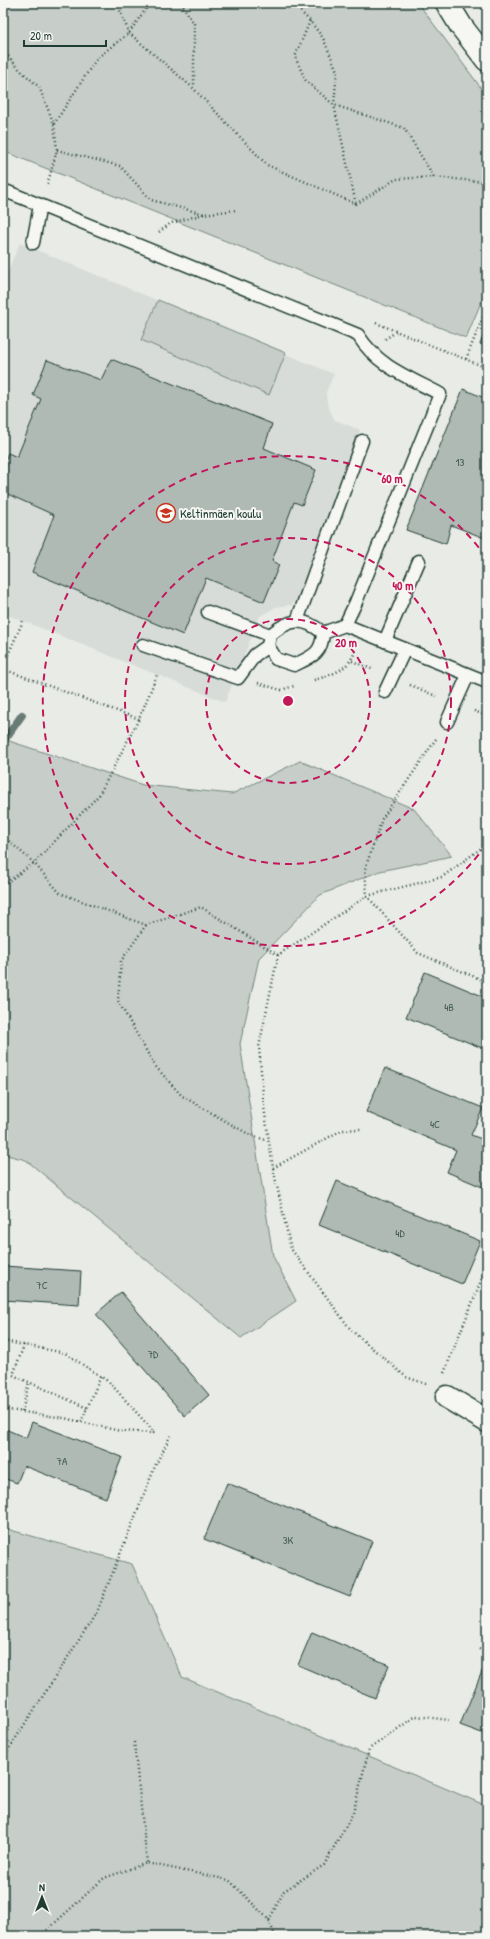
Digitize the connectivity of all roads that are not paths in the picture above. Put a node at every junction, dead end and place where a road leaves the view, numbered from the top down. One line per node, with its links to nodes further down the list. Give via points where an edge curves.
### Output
1 (447, 3): 2 (street)
2 (487, 60)
3 (3, 190): 4 (lane)
4 (40, 205): 5 (lane); 10 (lane, via 358,335 366,348 387,367 440,394)
5 (33, 242)
6 (362, 441): 9 (lane)
7 (419, 561): 13 (lane)
8 (208, 612): 12 (lane)
9 (297, 620): 11 (lane, via 312,624); 12 (lane, via 282,625)
10 (345, 625): 11 (lane); 13 (lane)
11 (323, 633): 12 (lane, via 322,644 313,656 294,665 276,659)
12 (269, 640): 14 (lane, via 238,678)
13 (385, 641): 15 (lane)
14 (143, 645)
15 (405, 649): 16 (lane); 18 (lane)
16 (468, 675): 17 (lane); 19 (lane)
17 (487, 682)
18 (385, 692)
19 (447, 722)
20 (442, 1392): 21 (street)
21 (487, 1421)

